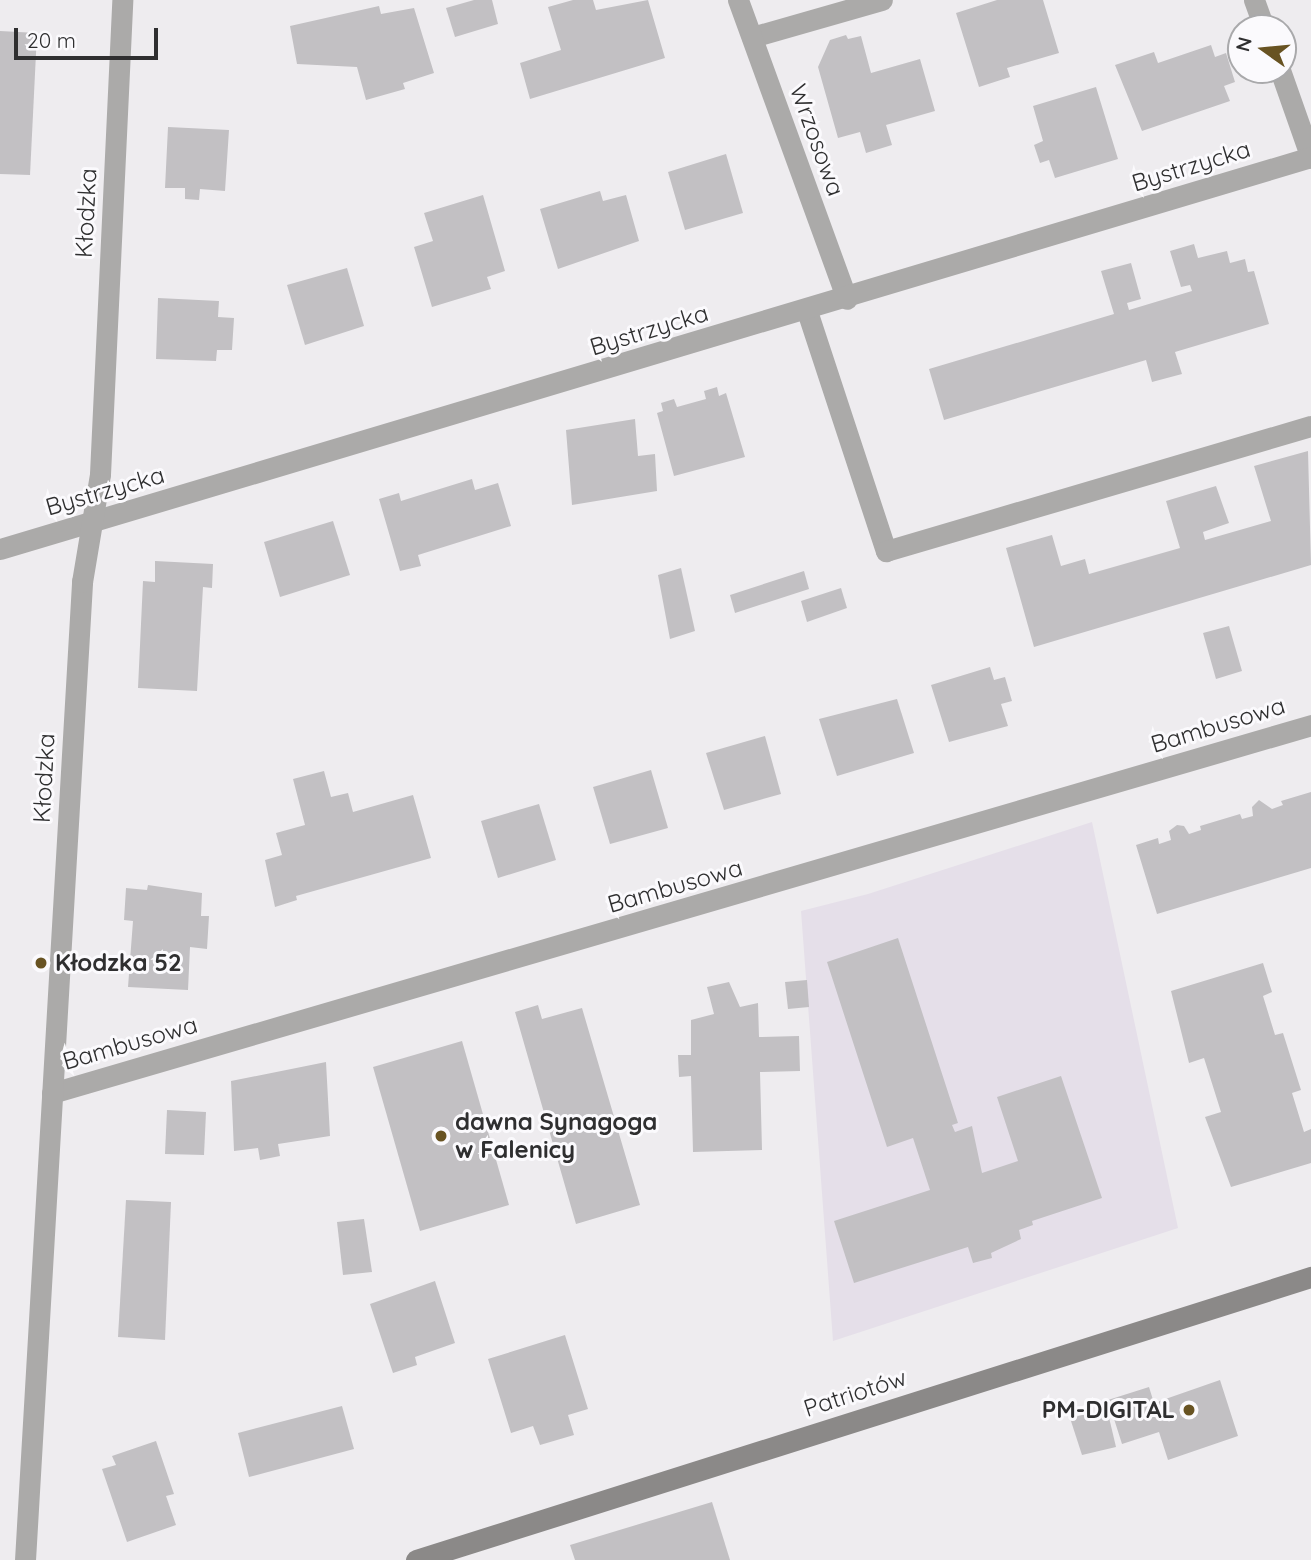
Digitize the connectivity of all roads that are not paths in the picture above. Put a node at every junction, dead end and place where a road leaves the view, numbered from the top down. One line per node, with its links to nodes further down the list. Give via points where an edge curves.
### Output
1 (122, 0): 10 (street, Kłodzka, via 100,474)
2 (738, 0): 4 (street, Wrzosowa)
3 (882, 0): 4 (street)
4 (752, 37): 7 (street, Wrzosowa)
5 (1285, 84): 6 (street)
6 (1311, 157): 7 (street, Bystrzycka)
7 (847, 299): 8 (street, Bystrzycka)
8 (807, 310): 9 (street, via 886,551); 10 (street, Bystrzycka)
9 (1311, 426)
10 (92, 523): 11 (street, Bystrzycka); 13 (street, Kłodzka, via 82,582)
11 (0, 549)
12 (1311, 725): 13 (street, Bambusowa)
13 (52, 1093): 15 (street, Kłodzka)
14 (1311, 1277): 16 (main road, Patriotów)
15 (25, 1560)
16 (416, 1560)

